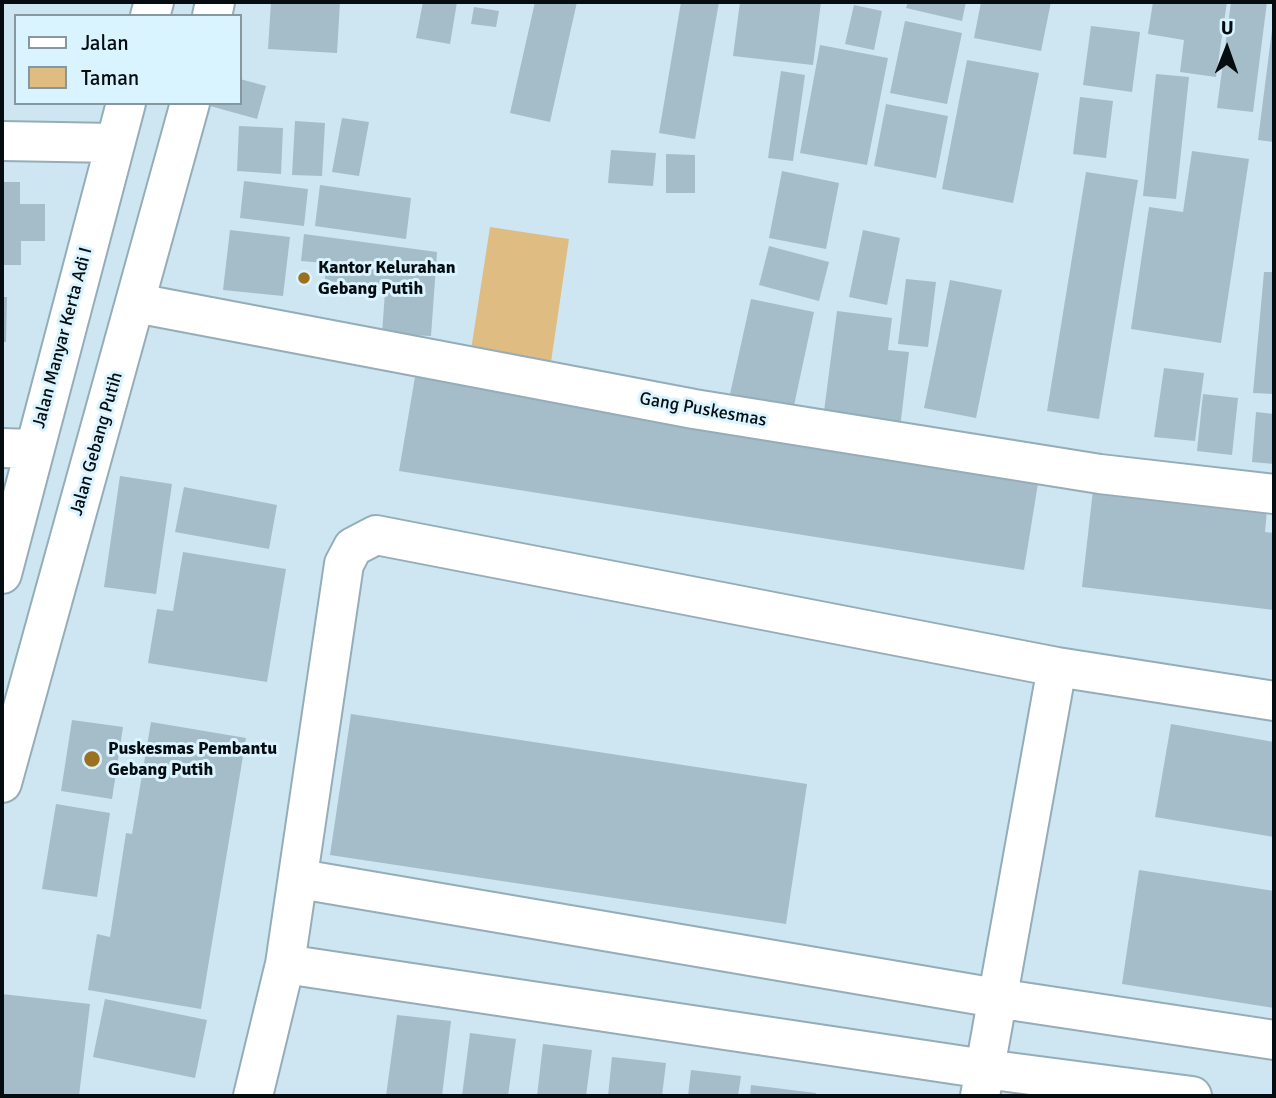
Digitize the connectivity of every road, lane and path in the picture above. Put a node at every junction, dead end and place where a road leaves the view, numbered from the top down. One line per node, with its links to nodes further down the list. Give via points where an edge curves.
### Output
1 (125, 105): 4 (street, Jalan Manyar Kerta Adi I)
2 (189, 105): 5 (street, Jalan Gebang Putih)
3 (2, 141): 4 (street)
4 (115, 143): 6 (street, Jalan Manyar Kerta Adi I)
5 (136, 303): 7 (street, Gang Puskesmas, via 694,410 1100,474); 11 (street, Jalan Gebang Putih)
6 (18, 448): 8 (street, Jalan Manyar Kerta Adi I)
7 (1274, 494)
8 (2, 574)
9 (1057, 667): 10 (street); 12 (street, via 376,535 353,547 344,564); 14 (street)
10 (1274, 701)
11 (2, 783)
12 (300, 879): 13 (street); 14 (street)
13 (285, 964): 16 (street); 17 (street)
14 (996, 998): 15 (street); 16 (street)
15 (1274, 1040)
16 (983, 1083): 18 (street)
17 (253, 1096)
18 (1192, 1096)

